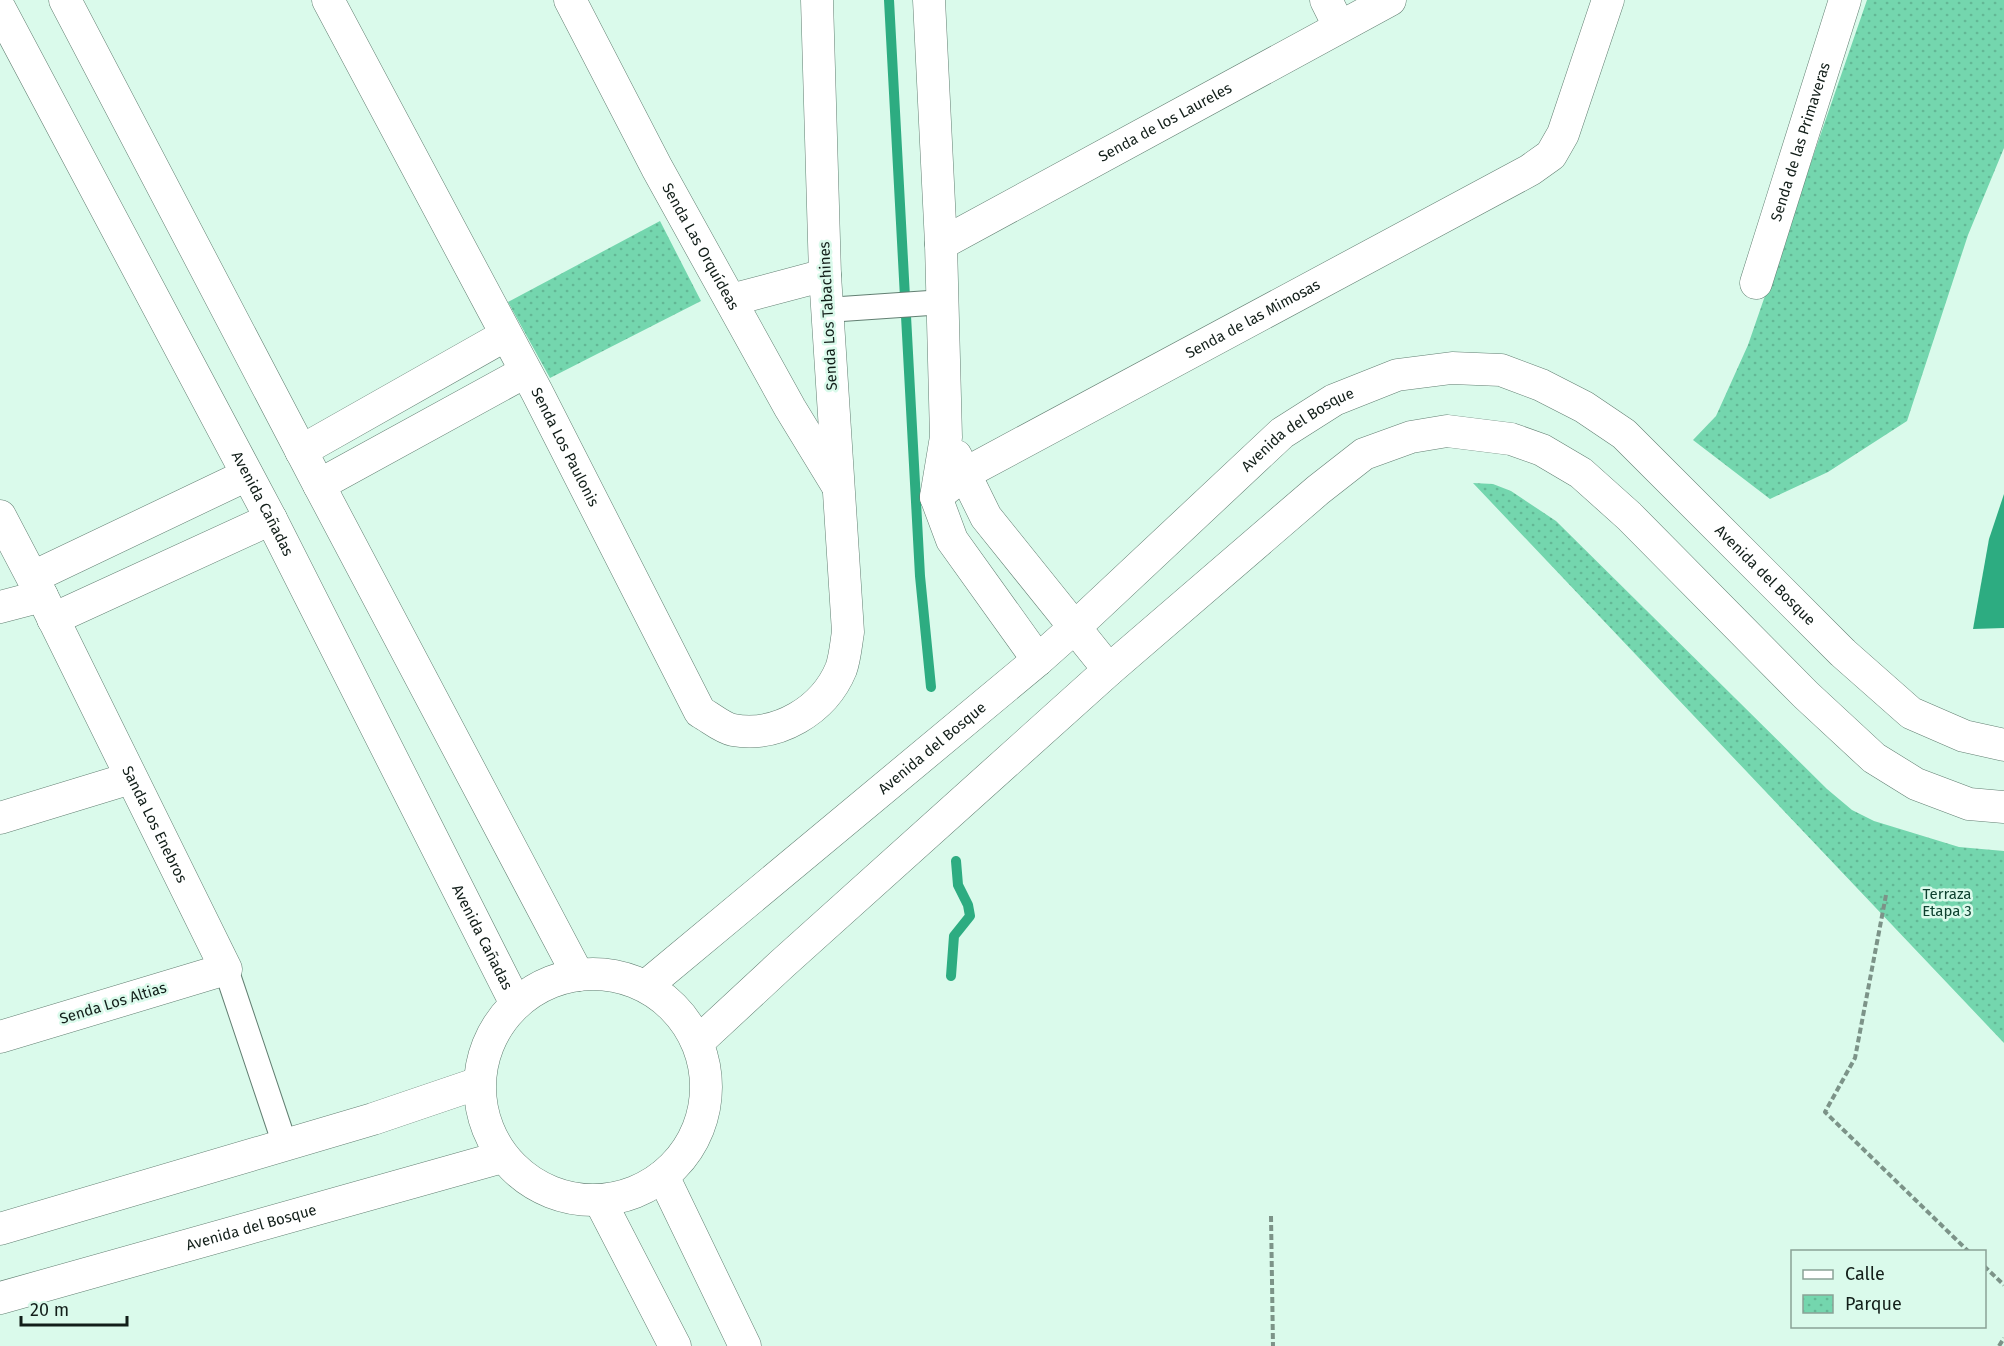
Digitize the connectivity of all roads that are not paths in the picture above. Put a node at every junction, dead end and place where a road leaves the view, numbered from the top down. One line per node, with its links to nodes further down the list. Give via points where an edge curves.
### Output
1 (65, 0): 20 (street)
2 (328, 0): 17 (street, Senda Los Paulonis)
3 (570, 0): 14 (street, Senda Las Orquídeas)
4 (817, 0): 12 (street, Senda Los Tabachines)
5 (1390, 0): 10 (street, Senda de los Laureles)
6 (1608, 0): 21 (street, Senda de las Mimosas, via 1563,134 1551,155 1530,170)
7 (1845, 0): 13 (street, Senda de las Primaveras)
8 (936, 4): 11 (street)
9 (0, 9): 22 (street, Avenida Cañadas)
10 (1333, 13): 11 (street, Senda de los Laureles)
11 (941, 244): 15 (street)
12 (825, 275): 14 (street); 16 (street, Senda Los Tabachines)
13 (1755, 284)
14 (731, 300): 24 (street, Senda Las Orquídeas)
15 (944, 302): 16 (street); 19 (street)
16 (826, 310): 24 (street, Senda Los Tabachines)
17 (506, 335): 18 (street, Senda Los Paulonis); 20 (street)
18 (525, 372): 23 (street); 31 (street, Senda Los Paulonis, via 700,712 731,729 761,730 795,720 823,699 841,668)
19 (946, 437): 21 (street); 25 (street)
20 (301, 451): 23 (street)
21 (964, 474): 25 (street, Senda de las Mimosas); 30 (street, via 986,517)
22 (247, 475): 27 (street, Avenida Cañadas); 28 (street)
23 (319, 485): 39 (street)
24 (839, 489): 31 (street, Senda Los Tabachines)
25 (936, 496): 32 (street, via 952,540)
26 (0, 516): 28 (street, Sanda Los Enebros)
27 (271, 519): 28 (street); 41 (street, Avenida Cañadas)
28 (43, 597): 29 (street); 35 (street, Sanda Los Enebros)
29 (0, 607)
30 (1074, 628): 32 (street, Avenida del Bosque); 33 (street); 34 (street, Avenida del Bosque, via 1282,433 1334,400 1397,375 1452,368 1501,370 1584,407 1624,434 1843,653 1911,713 1964,736)
31 (848, 632)
32 (1038, 660): 40 (street, Avenida del Bosque)
33 (1109, 670): 36 (street, via 1364,454 1411,437 1447,431 1490,435 1542,450 1581,473 1874,758 1916,784 1969,804); 43 (street)
34 (2004, 745)
35 (131, 778): 37 (street); 38 (street, Sanda Los Enebros)
36 (2004, 807)
37 (0, 818)
38 (226, 969): 42 (street, Senda Los Altias); 45 (street, Sanda Los Enebros)
39 (578, 975): 40 (street, via 602,974); 41 (street, via 545,984)
40 (646, 987): 43 (street, via 676,1010)
41 (516, 1004): 44 (street, via 490,1039)
42 (0, 1037)
43 (698, 1042): 47 (street, via 706,1071 706,1101 699,1129 684,1155)
44 (479, 1083): 45 (street); 46 (street, via 484,1122)
45 (285, 1145): 49 (street)
46 (502, 1157): 48 (street, via 529,1182 546,1190 563,1197); 50 (street, Avenida del Bosque)
47 (663, 1176): 48 (street, via 633,1193); 52 (street)
48 (600, 1201): 51 (street)
49 (0, 1229)
50 (0, 1298)
51 (675, 1346)
52 (745, 1346)

